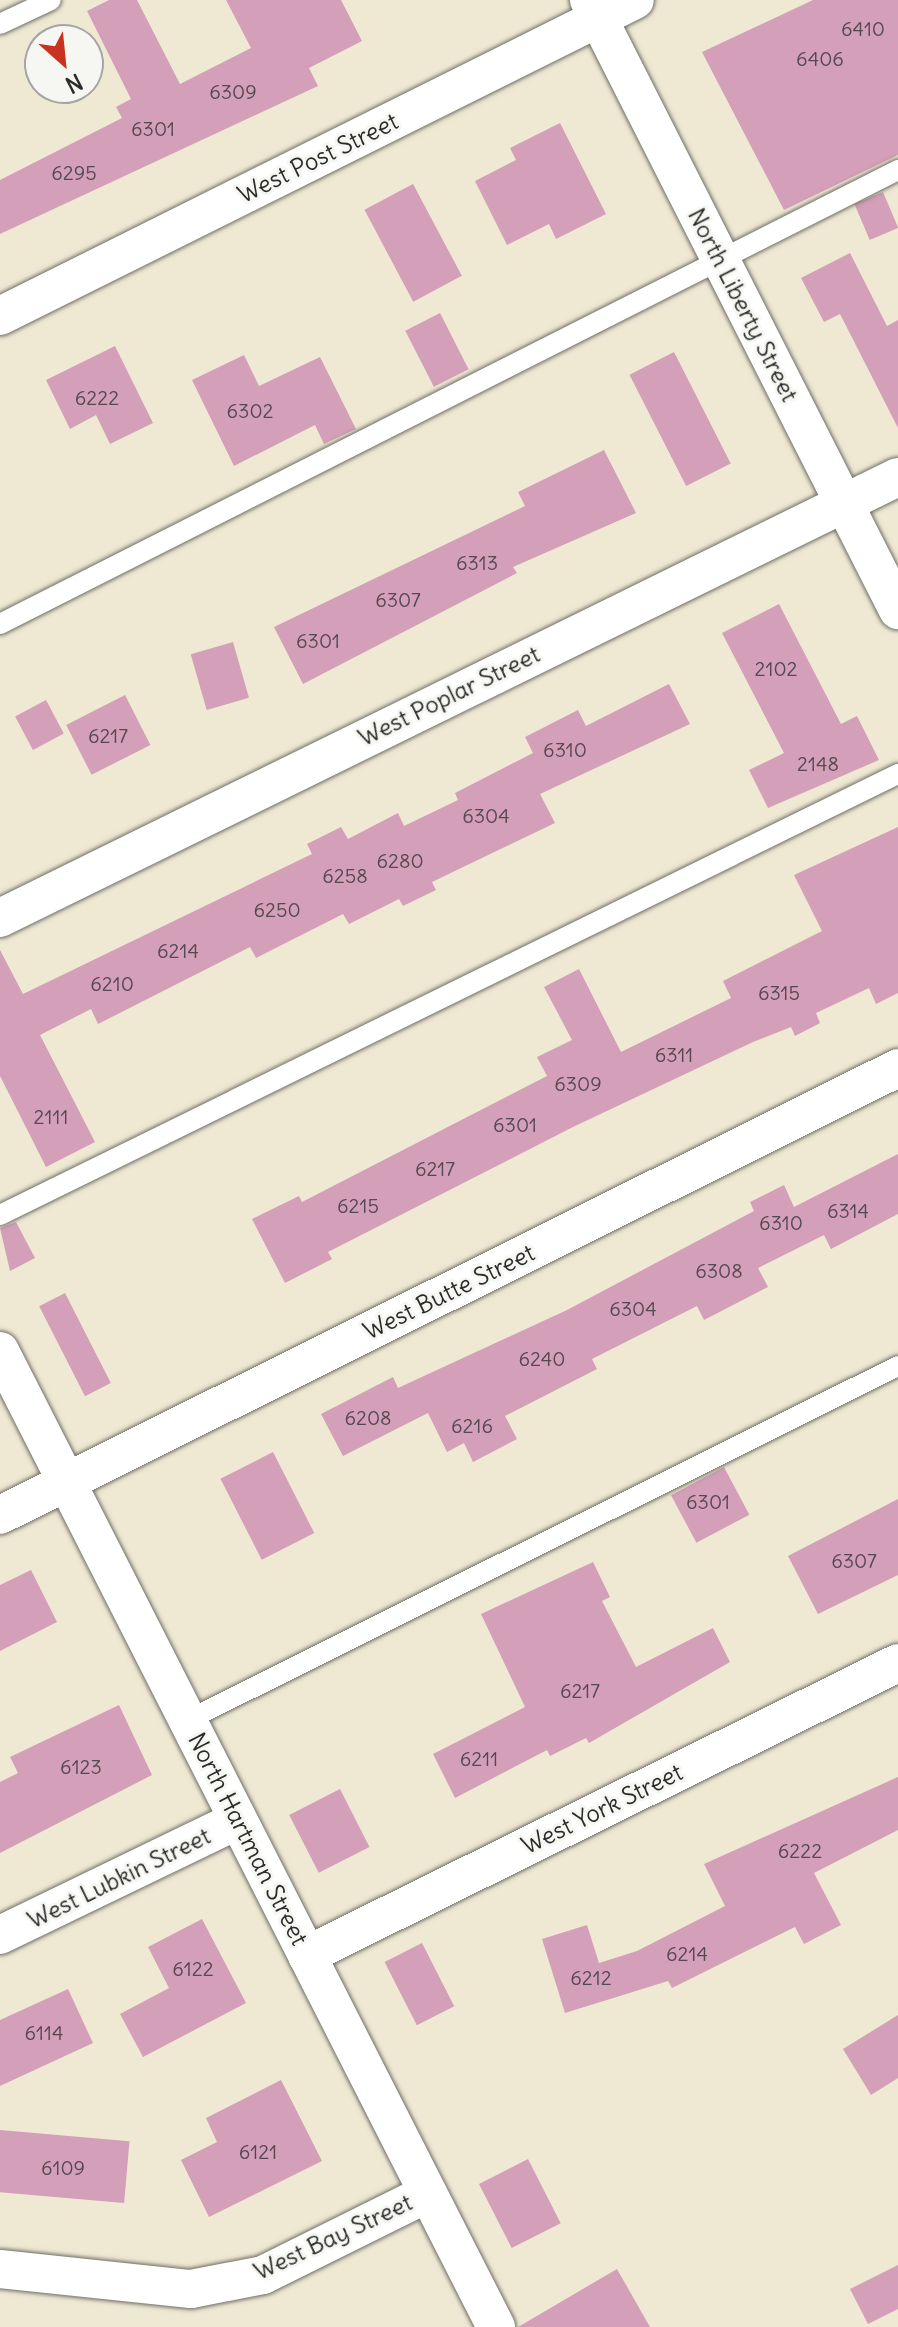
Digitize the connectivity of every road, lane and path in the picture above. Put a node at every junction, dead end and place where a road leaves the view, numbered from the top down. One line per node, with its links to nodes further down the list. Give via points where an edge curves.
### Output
1 (51, 0): 4 (lane)
2 (635, 0): 3 (street, West Post Street)
3 (594, 9): 6 (street, North Liberty Street); 7 (street, West Post Street)
4 (0, 24)
5 (898, 170): 6 (lane)
6 (720, 260): 9 (street, North Liberty Street); 11 (lane)
7 (0, 316)
8 (898, 477): 9 (street, West Poplar Street)
9 (844, 502): 10 (street, North Liberty Street); 13 (street, West Poplar Street)
10 (898, 610)
11 (0, 624)
12 (898, 774): 15 (lane)
13 (0, 918)
14 (898, 1068): 18 (street, West Butte Street)
15 (0, 1215)
16 (0, 1351): 18 (street, North Hartman Street)
17 (898, 1366): 21 (lane)
18 (67, 1482): 19 (street, West Butte Street); 21 (street, North Hartman Street)
19 (0, 1515)
20 (898, 1663): 24 (street, West York Street)
21 (188, 1720): 22 (street, North Hartman Street)
22 (238, 1820): 23 (street, West Lubkin Street); 24 (street, North Hartman Street)
23 (0, 1935)
24 (307, 1955): 25 (street, North Hartman Street)
25 (428, 2193): 26 (street, West Bay Street, via 263,2275 191,2289); 27 (street, North Hartman Street)
26 (0, 2269)
27 (496, 2327)

